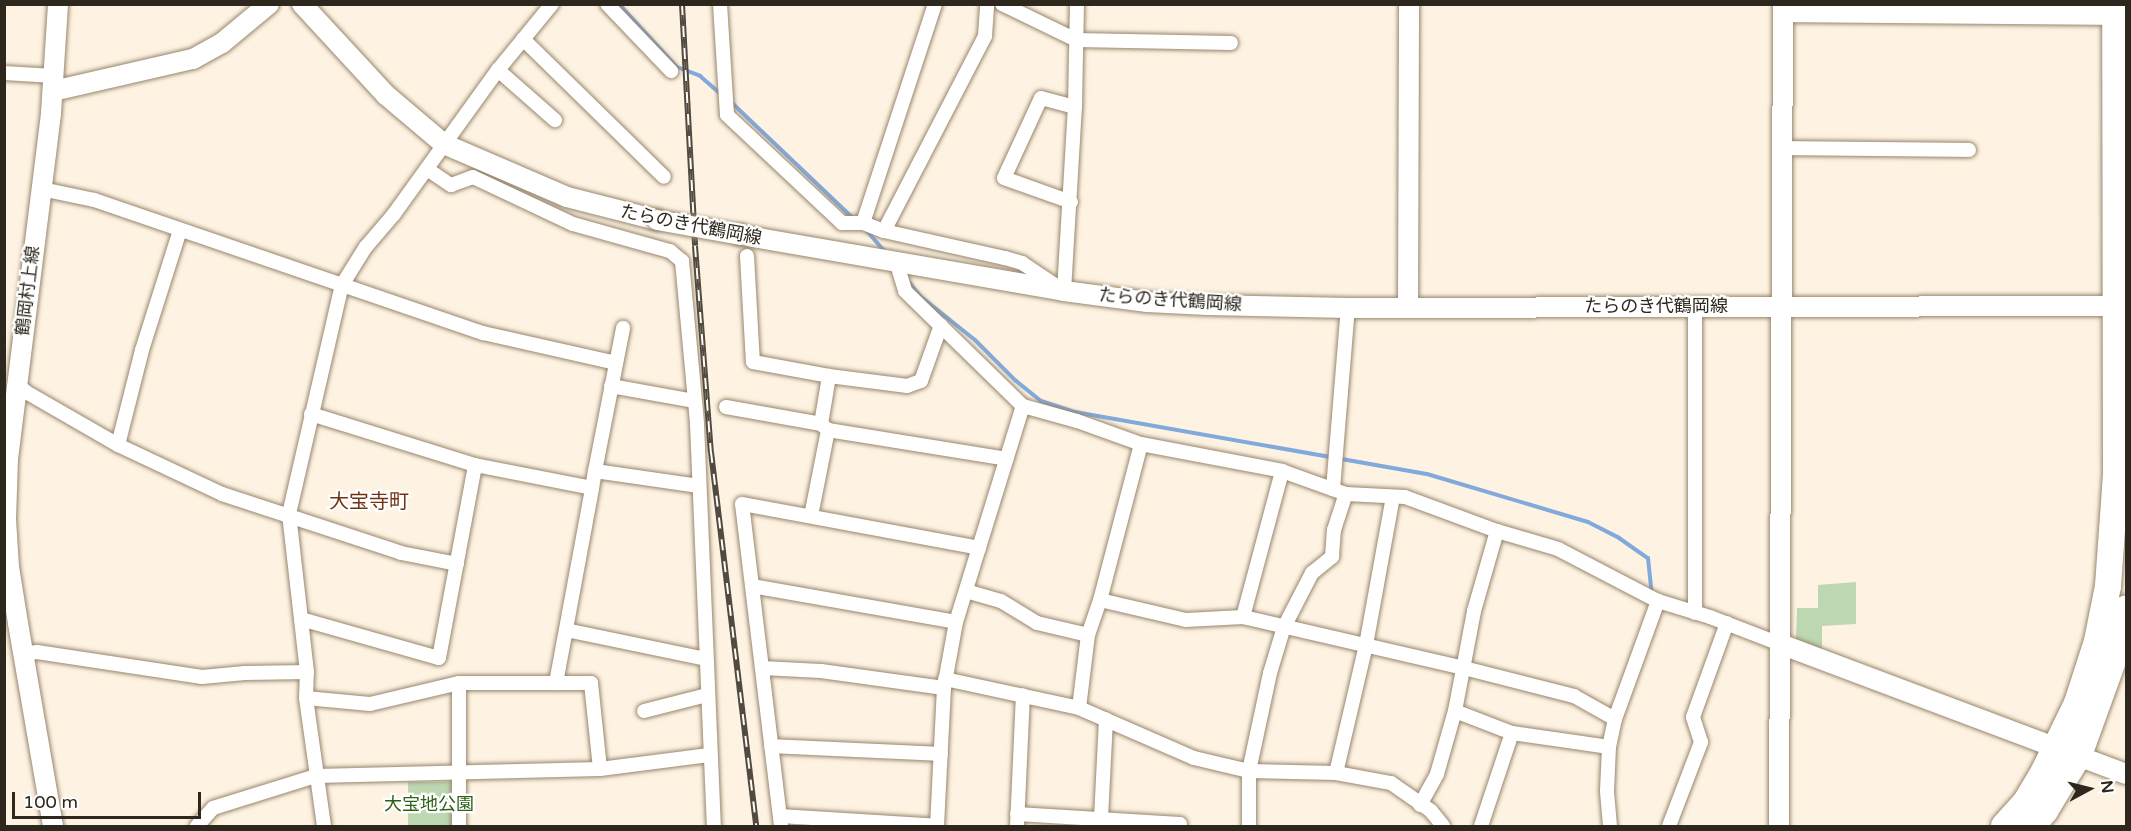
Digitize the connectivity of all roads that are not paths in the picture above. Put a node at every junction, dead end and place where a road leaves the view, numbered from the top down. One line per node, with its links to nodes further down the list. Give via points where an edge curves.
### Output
1 (58, 4): 20 (main road, 鶴岡村上線)
2 (269, 4): 20 (main road, via 222,43 193,59)
3 (302, 4): 23 (main road, たらのき代鶴岡線, via 386,95)
4 (552, 4): 14 (street)
5 (607, 4): 18 (street)
6 (720, 4): 30 (street, via 727,116 842,223)
7 (935, 4): 30 (street)
8 (987, 4): 32 (street, via 984,36)
9 (1002, 4): 15 (street)
10 (1077, 4): 15 (street)
11 (1409, 4): 41 (main road)
12 (1783, 8): 13 (main road); 24 (main road)
13 (2115, 10): 39 (highway)
14 (523, 39): 17 (street); 27 (street)
15 (1076, 40): 16 (street); 21 (street)
16 (1231, 43)
17 (498, 70): 22 (street); 23 (street)
18 (671, 71)
19 (4, 73): 20 (street)
20 (54, 83): 28 (main road, 鶴岡村上線)
21 (1075, 107): 29 (street); 29 (street, via 1041,98 1004,178)
22 (555, 120)
23 (444, 144): 26 (street); 34 (main road, たらのき代鶴岡線, bridge, via 567,197 657,220)
24 (1782, 148): 25 (street); 38 (main road)
25 (1969, 150)
26 (427, 169): 35 (street, via 365,248); 48 (street, via 451,185 473,177 573,224 670,251 682,261)
27 (664, 177)
28 (42, 189): 31 (street, via 94,200); 46 (main road, 鶴岡村上線)
29 (1071, 202): 36 (street)
30 (863, 223): 32 (street)
31 (180, 230): 35 (street); 54 (street, via 142,350)
32 (884, 231): 36 (street, via 1022,263)
33 (747, 256): 45 (street, via 753,362)
34 (896, 261): 36 (main road, たらのき代鶴岡線); 42 (street, via 905,291)
35 (342, 285): 44 (street, via 483,333); 51 (street)
36 (1064, 291): 40 (main road, たらのき代鶴岡線, via 1147,302)
37 (1695, 306): 38 (main road, たらのき代鶴岡線); 41 (main road, たらのき代鶴岡線); 74 (street)
38 (1781, 306): 39 (main road, たらのき代鶴岡線); 84 (main road)
39 (2122, 306): 105 (highway, via 2108,586)
40 (1348, 308): 41 (main road, たらのき代鶴岡線); 61 (street)
41 (1408, 308)
42 (941, 325): 45 (street, via 921,381 907,386); 49 (street)
43 (623, 328): 44 (street)
44 (616, 363): 47 (street)
45 (829, 376): 52 (street)
46 (10, 380): 54 (street); 79 (main road, 鶴岡村上線, via 6,519)
47 (611, 386): 48 (street); 57 (street)
48 (694, 400): 59 (street)
49 (1023, 406): 53 (street); 55 (street)
50 (726, 407): 52 (street)
51 (311, 414): 56 (street); 64 (street)
52 (825, 427): 55 (street); 65 (street)
53 (1141, 444): 58 (street); 71 (street)
54 (118, 445): 64 (street, via 222,494)
55 (1007, 459): 67 (street)
56 (475, 465): 60 (street); 68 (street)
57 (595, 471): 59 (street); 60 (street)
58 (1282, 471): 61 (street); 75 (street)
59 (699, 486): 87 (street)
60 (592, 488): 81 (street)
61 (1333, 489): 62 (street)
62 (1346, 494): 63 (street); 80 (street, via 1334,530 1332,557 1312,573)
63 (1393, 497): 66 (street, via 1405,497); 85 (street)
64 (289, 514): 68 (street, via 401,553); 76 (street)
65 (812, 516): 67 (street); 69 (street, via 742,504)
66 (1497, 531): 72 (street, via 1558,549); 89 (street, via 1474,611)
67 (979, 548): 70 (street)
68 (457, 564): 76 (street, via 439,658)
69 (752, 586): 77 (street); 88 (street)
70 (966, 591): 77 (street); 82 (street, via 1001,601 1036,623)
71 (1100, 600): 75 (street, via 1186,620); 82 (street)
72 (1658, 601): 74 (street); 101 (street)
73 (2127, 609): 83 (highway)
74 (1695, 613): 78 (street)
75 (1243, 617): 80 (street)
76 (301, 619): 90 (street)
77 (956, 622): 93 (street)
78 (1727, 623): 84 (street); 129 (street, via 1693,717 1701,742)
79 (11, 625): 86 (main road, 鶴岡村上線)
80 (1284, 627): 85 (street); 109 (street)
81 (567, 630): 87 (street); 92 (street)
82 (1088, 635): 97 (street)
83 (2123, 642): 105 (highway)
84 (1780, 644): 105 (main road); 130 (main road)
85 (1366, 645): 89 (street); 110 (street)
86 (23, 654): 90 (street, via 37,652 202,677); 118 (main road, 鶴岡村上線)
87 (706, 659): 94 (street)
88 (762, 668): 93 (street); 103 (street)
89 (1464, 668): 99 (street); 101 (street, via 1574,696)
90 (307, 672): 96 (street)
91 (459, 683): 92 (street); 96 (street, via 370,704); 111 (street)
92 (556, 683): 108 (street, via 591,683)
93 (945, 683): 95 (street); 106 (street)
94 (706, 695): 98 (street); 107 (street)
95 (1023, 695): 97 (street); 116 (street)
96 (306, 698): 113 (street)
97 (1079, 708): 100 (street)
98 (644, 711)
99 (1455, 711): 102 (street); 114 (street, via 1437,774)
100 (1106, 719): 109 (street, via 1194,758); 115 (street)
101 (1615, 719): 104 (street)
102 (1512, 733): 104 (street); 127 (street)
103 (771, 746): 106 (street); 117 (street)
104 (1610, 747): 128 (street)
105 (2067, 751): 112 (main road); 131 (highway); 132 (highway, via 2045,811)
106 (941, 754): 123 (street)
107 (709, 755): 108 (street); 122 (street)
108 (600, 769): 111 (street)
109 (1249, 771): 110 (street); 125 (street)
110 (1336, 773): 114 (street, via 1391,783)
111 (458, 774): 113 (street); 121 (street)
112 (2127, 774)
113 (316, 776): 119 (street, via 213,808); 120 (street)
114 (1420, 805): 126 (street)
115 (1101, 818): 116 (street); 124 (street)
116 (1017, 820)
117 (780, 821): 123 (street)
118 (53, 826)
119 (197, 826)
120 (324, 826)
121 (459, 826)
122 (714, 826)
123 (937, 826)
124 (1180, 826)
125 (1249, 826)
126 (1443, 826)
127 (1481, 826)
128 (1610, 826)
129 (1669, 826)
130 (1779, 826)
131 (2004, 826)
132 (2032, 826)

